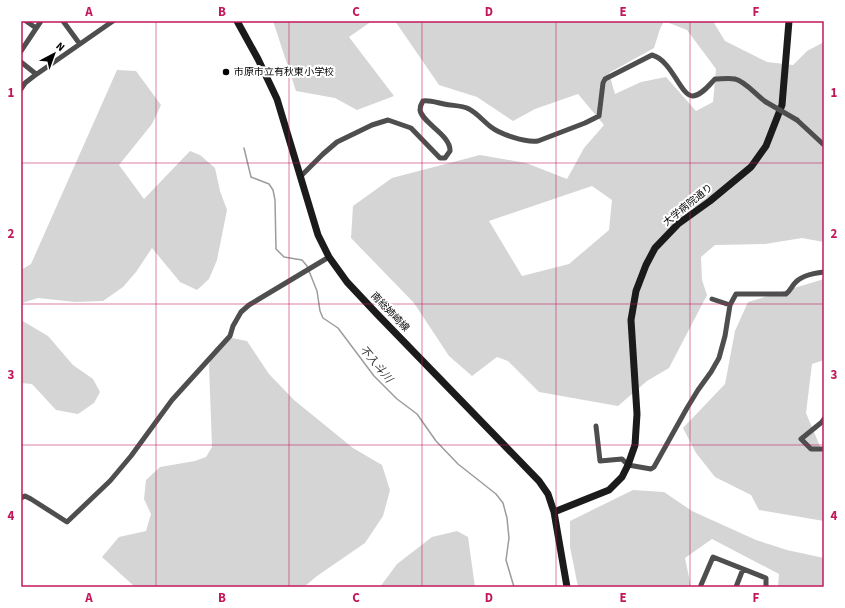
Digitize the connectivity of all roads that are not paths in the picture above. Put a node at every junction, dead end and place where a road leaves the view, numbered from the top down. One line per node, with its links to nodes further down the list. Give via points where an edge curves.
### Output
1 (26, 21): 7 (street)
2 (41, 21): 7 (street)
3 (63, 21): 8 (street)
4 (113, 21): 8 (street)
5 (237, 21): 14 (main road, 南総姉崎線, via 278,99)
6 (789, 21): 22 (main road, 大学病院通り, via 782,105 766,146 751,167 678,224 655,248 636,291 631,320 637,414 635,445)
7 (36, 28): 9 (street)
8 (79, 44): 11 (street)
9 (21, 51)
10 (21, 62): 11 (street)
11 (36, 74): 12 (street)
12 (21, 89)
13 (824, 145): 14 (street, bridge, via 797,120 766,102 744,83 735,79 715,79 699,93 688,95 664,61 652,56 605,79 599,116 538,141 530,142 510,136 491,127 462,106 427,100 420,106 421,114 449,143 450,151 445,158 440,158 411,128 388,120 337,142)
14 (301, 176): 15 (main road, 南総姉崎線, via 318,235)
15 (329, 257): 23 (street, via 256,300 241,312 230,336 172,400 132,456 110,482 68,522 31,499 25,496); 24 (main road, 南総姉崎線, via 347,282 539,481 548,494)
16 (824, 272): 18 (street, via 802,278 786,294 736,294)
17 (712, 299): 18 (street)
18 (730, 305): 22 (street, via 719,358 687,408 657,465 651,469)
19 (824, 419): 21 (street, via 801,439 810,449)
20 (596, 426): 22 (street, via 600,461 622,459)
21 (824, 449)
22 (628, 464): 24 (main road, 大学病院通り, via 622,477 610,490)
23 (21, 498)
24 (554, 512): 26 (main road, 南総姉崎線)
25 (743, 569): 27 (street, via 713,557); 28 (street); 29 (street, via 766,578)
26 (567, 587)
27 (701, 587)
28 (736, 587)
29 (766, 587)

